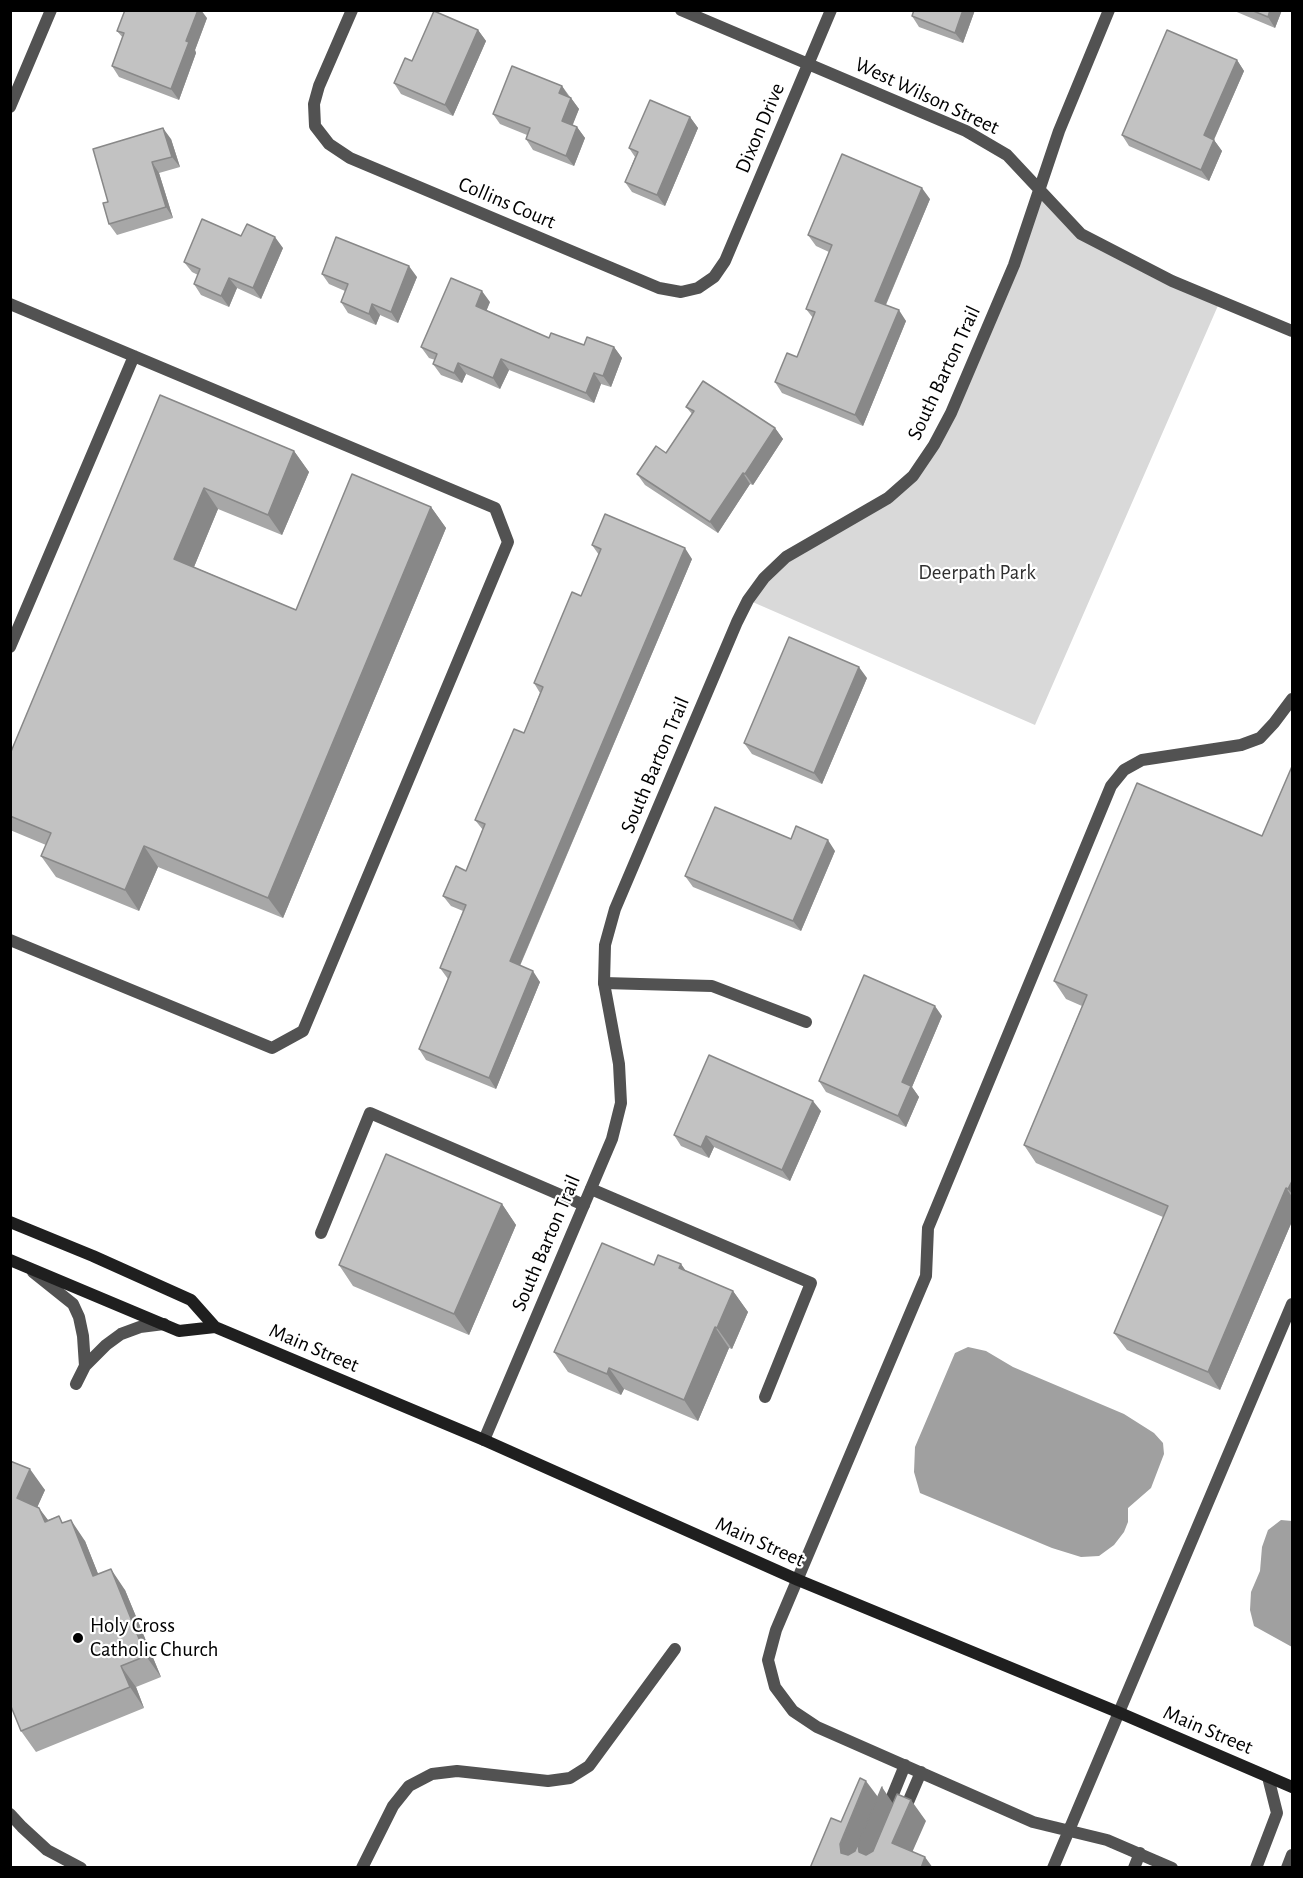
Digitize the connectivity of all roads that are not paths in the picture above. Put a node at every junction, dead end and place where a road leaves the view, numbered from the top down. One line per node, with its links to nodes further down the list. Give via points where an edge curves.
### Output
1 (51, 10): 7 (street)
2 (352, 10): 9 (street, Collins Court, via 314,104 315,126 328,144 350,158 659,288 681,292 698,288 714,278)
3 (681, 10): 6 (street, West Wilson Street)
4 (831, 10): 6 (street, Dixon Drive)
5 (1109, 10): 8 (street, South Barton Trail)
6 (808, 64): 8 (street, West Wilson Street, via 966,131 1007,155); 9 (street, Dixon Drive)
7 (10, 107)
8 (1039, 191): 11 (street, West Wilson Street, via 1081,234 1099,244 1172,281); 16 (street, South Barton Trail, via 1014,265 951,413 912,476 888,498 786,557 748,600 615,909 605,945)
9 (725, 261)
10 (10, 304): 12 (street)
11 (1293, 331)
12 (134, 356): 13 (street); 15 (street, via 495,508 508,542 303,1031 272,1048)
13 (10, 647)
14 (1293, 699): 31 (street, via 1260,738 1241,745 1142,760 1124,770 1111,786 928,1228 926,1276)
15 (10, 940)
16 (604, 983): 17 (street, via 712,986); 18 (street, South Barton Trail, via 619,1064 621,1103 612,1139)
17 (806, 1022)
18 (591, 1189): 19 (street, South Barton Trail); 29 (street, via 812,1282)
19 (584, 1205): 21 (street, via 370,1113); 30 (street, South Barton Trail)
20 (10, 1222): 26 (main road, Main Street, via 191,1300)
21 (321, 1233)
22 (10, 1260): 23 (main road, Main Street)
23 (27, 1267): 25 (main road, Main Street); 27 (street, via 73,1304 83,1336)
24 (1293, 1305): 33 (street)
25 (164, 1324): 26 (main road, Main Street, via 179,1331); 27 (street, via 121,1334)
26 (215, 1327): 30 (main road, Main Street)
27 (84, 1366): 28 (street)
28 (76, 1384)
29 (765, 1396)
30 (484, 1440): 31 (main road, Main Street)
31 (798, 1580): 33 (main road, Main Street); 34 (street, via 776,1630 768,1660 775,1688 793,1711 817,1727)
32 (675, 1649): 45 (street, via 589,1766 570,1778 548,1781 457,1771 432,1774 409,1786 393,1806)
33 (1120, 1713): 36 (main road, Main Street); 41 (street)
34 (905, 1765): 35 (street); 39 (street)
35 (921, 1773): 40 (street); 41 (street, via 1033,1822)
36 (1268, 1777): 37 (main road, Main Street); 49 (street, via 1278,1813)
37 (1293, 1787)
38 (10, 1814): 44 (street, via 47,1850)
39 (880, 1826)
40 (896, 1830)
41 (1069, 1830): 42 (street); 46 (street)
42 (1140, 1853): 47 (street); 48 (street)
43 (1293, 1855): 50 (street)
44 (81, 1868)
45 (362, 1868)
46 (1053, 1868)
47 (1134, 1868)
48 (1172, 1868)
49 (1256, 1868)
50 (1287, 1868)

